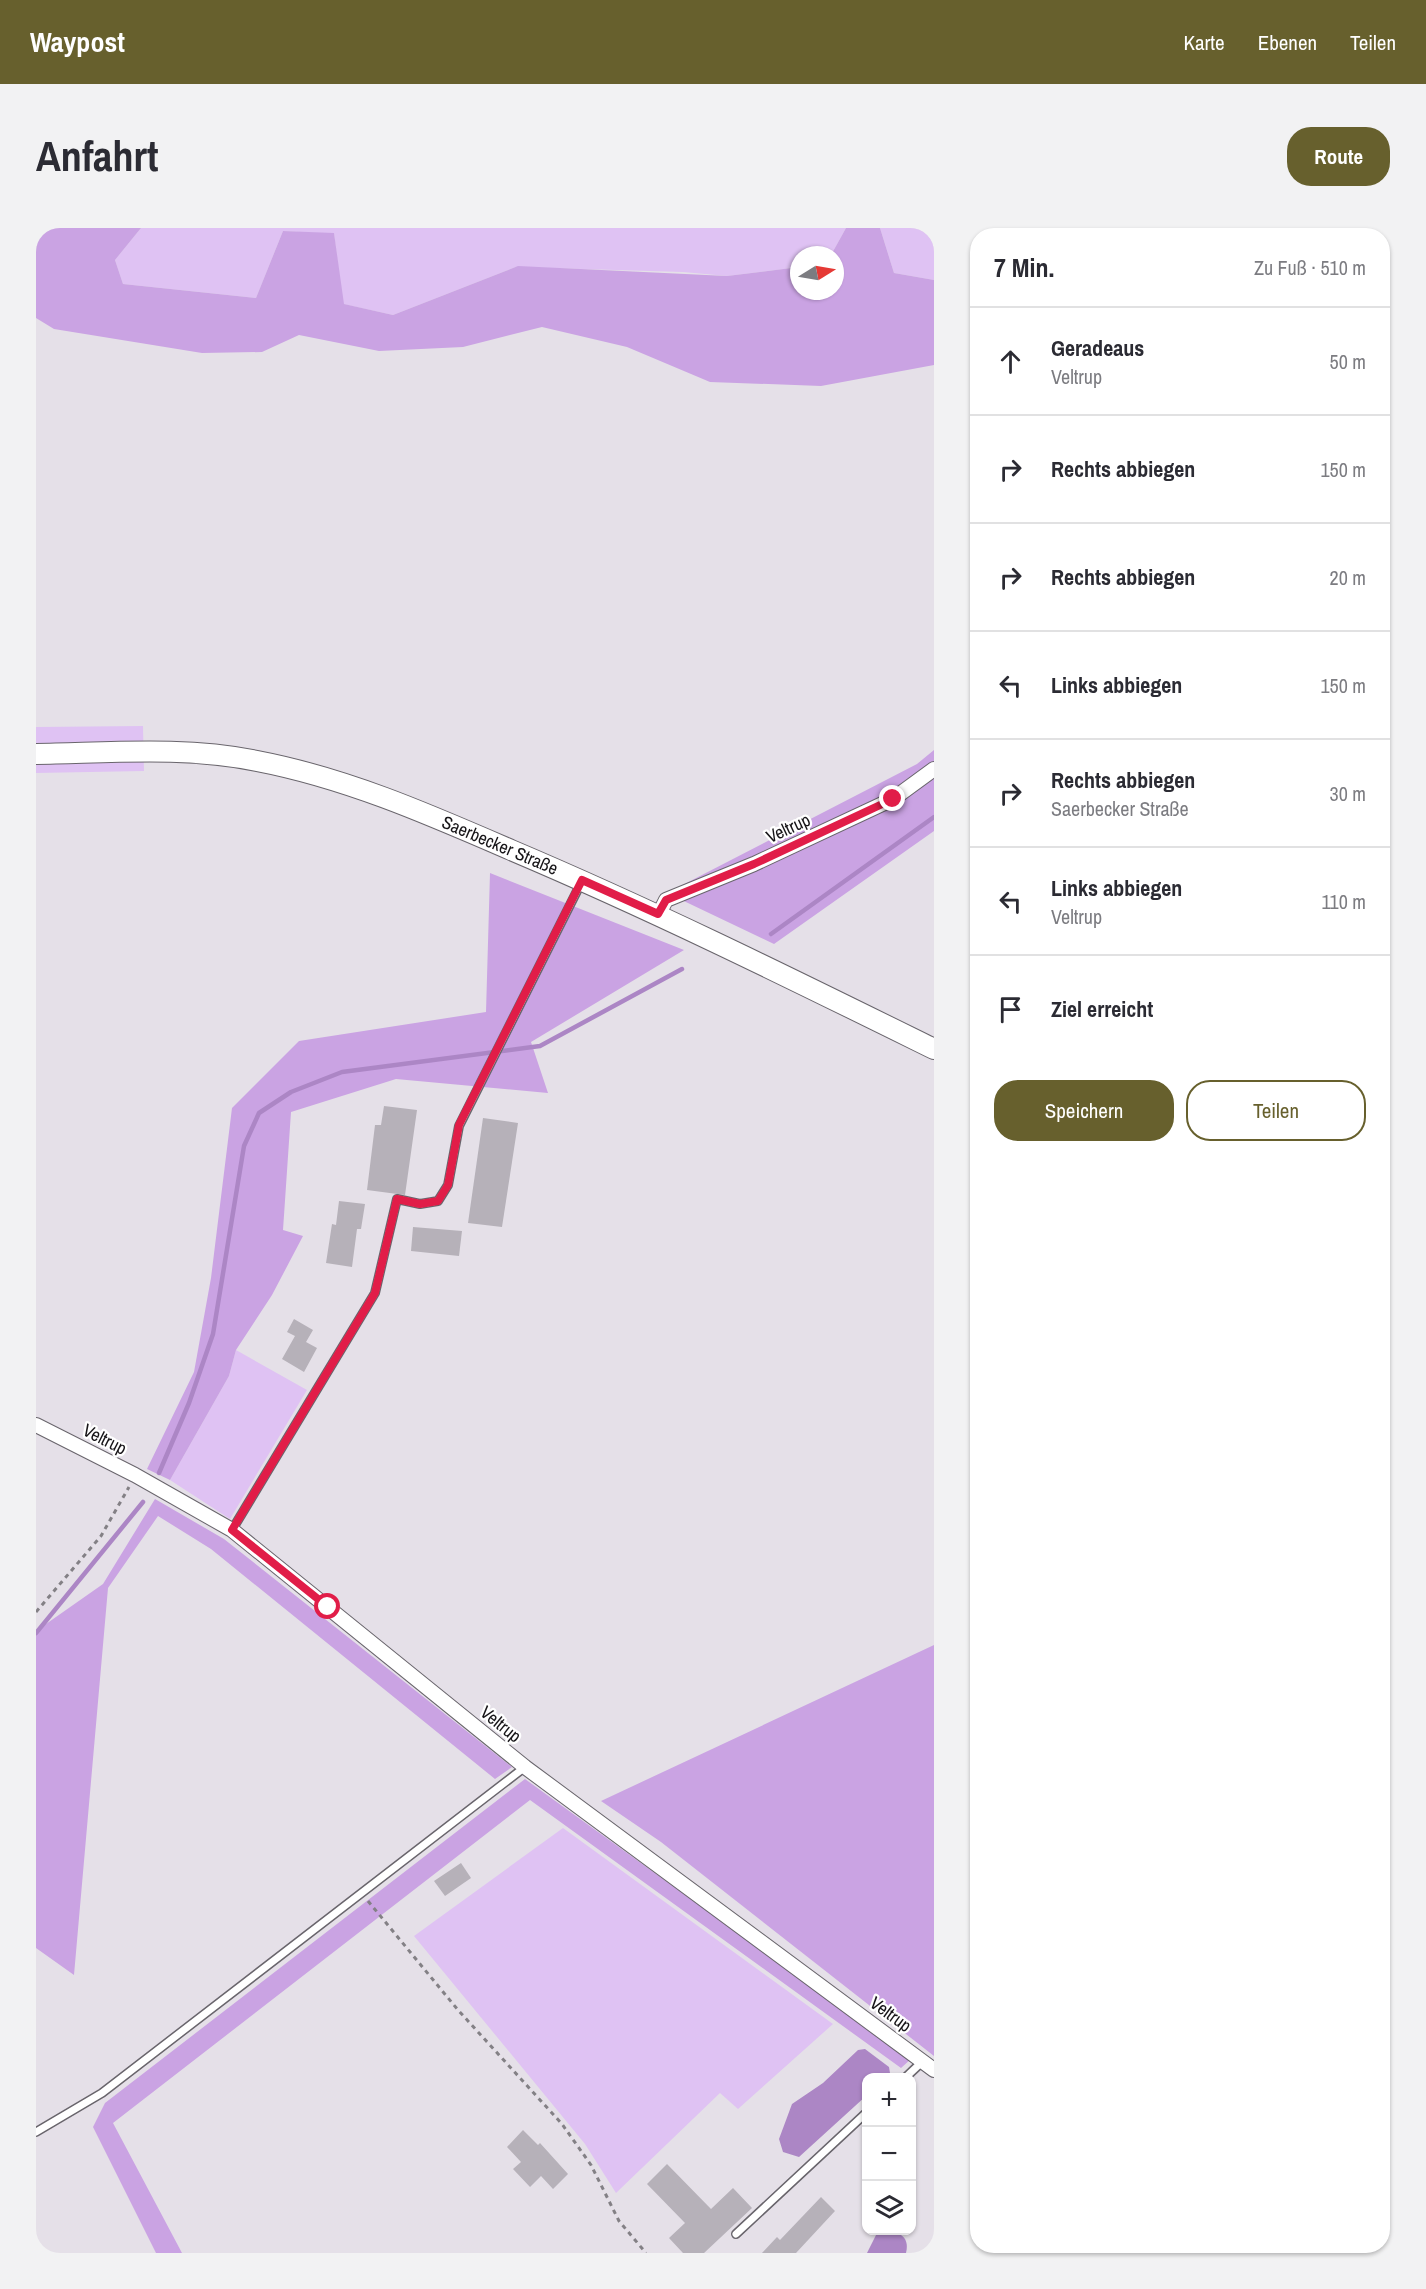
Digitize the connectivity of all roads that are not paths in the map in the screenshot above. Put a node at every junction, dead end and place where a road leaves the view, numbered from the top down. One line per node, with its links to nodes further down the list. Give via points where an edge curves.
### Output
1 (36, 754): 3 (main road, Saerbecker Straße, via 179,752 268,763 325,777 407,806)
2 (934, 769): 4 (street, Veltrup, via 893,799 666,900)
3 (582, 880): 4 (main road, Saerbecker Straße); 7 (lane, via 459,1125 448,1185 438,1201 420,1204 397,1199 375,1293)
4 (658, 914): 5 (main road, Saerbecker Straße)
5 (934, 1049)
6 (36, 1425): 7 (street, Veltrup)
7 (232, 1530): 8 (street, Veltrup)
8 (525, 1767): 9 (street, Veltrup); 12 (lane, via 102,2093)
9 (929, 2065): 10 (lane)
10 (914, 2073)
11 (862, 2118): 13 (lane)
12 (36, 2132)
13 (736, 2234)

